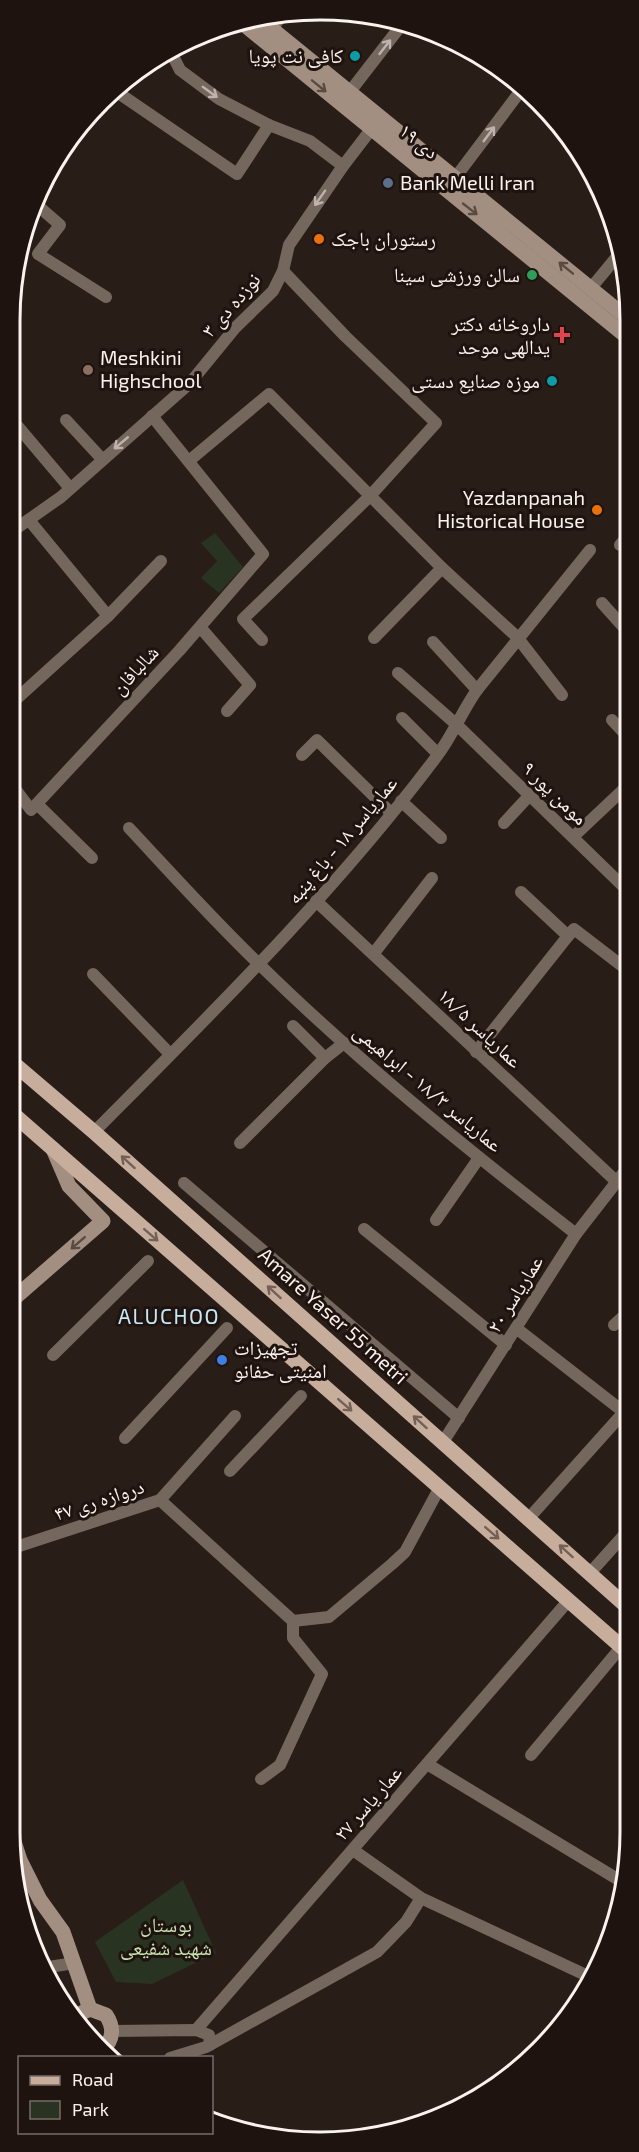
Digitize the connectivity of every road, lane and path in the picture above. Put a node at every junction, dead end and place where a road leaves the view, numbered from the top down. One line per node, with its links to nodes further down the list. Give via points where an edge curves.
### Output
1 (276, 23): 5 (street)
2 (262, 25): 5 (main road, ۱۹ دی)
3 (253, 27): 5 (main road, ۱۹ دی)
4 (398, 30): 9 (street, one-way to 4)
5 (268, 34): 9 (main road, ۱۹ دی)
6 (174, 58): 11 (street, one-way to 11, via 180,70 219,99)
7 (121, 95): 11 (street, via 237,174)
8 (518, 95): 13 (street, one-way to 8)
9 (345, 98): 10 (main road, ۱۹ دی)
10 (376, 123): 12 (street, نوزده دی ۳); 13 (main road, ۱۹ دی)
11 (269, 125): 12 (street, via 310,141)
12 (343, 166): 16 (street, نوزده دی ۳, one-way to 16, via 289,245)
13 (451, 184): 17 (main road, ۱۹ دی, one-way to 13); 20 (main road, ۱۹ دی, one-way to 20)
14 (41, 208): 18 (street, via 60,225 38,254)
15 (614, 260): 17 (street)
16 (283, 271): 21 (street, نوزده دی ۳, via 273,291 235,328 190,383); 27 (street, via 436,423)
17 (591, 288): 19 (main road, ۱۹ دی)
18 (106, 297)
19 (620, 312)
20 (620, 331)
21 (152, 416): 24 (street, نوزده دی ۳, one-way to 24); 25 (street)
22 (66, 420): 24 (street)
23 (20, 429): 26 (street)
24 (102, 459): 26 (street, نوزده دی ۳)
25 (190, 460): 27 (street, via 269,394); 36 (street, شالبافان, via 264,554)
26 (69, 487): 28 (street, نوزده دی ۳)
27 (370, 496): 32 (street); 39 (street, via 243,619)
28 (29, 520): 29 (street, نوزده دی ۳); 34 (street)
29 (20, 526)
30 (590, 550): 37 (street, عماریاسر ۱۸ - باغ پنبه)
31 (161, 561): 34 (street)
32 (442, 568): 37 (street); 38 (street)
33 (602, 603): 35 (street)
34 (108, 616): 44 (street)
35 (620, 623)
36 (200, 627): 45 (street, via 250,685); 56 (street, شالبافان)
37 (517, 637): 42 (street, عماریاسر ۱۸ - باغ پنبه); 43 (street)
38 (374, 638)
39 (262, 640)
40 (434, 642): 42 (street)
41 (398, 673): 48 (street, مومن پور ۹)
42 (477, 690): 48 (street, عماریاسر ۱۸ - باغ پنبه, via 462,710)
43 (562, 695)
44 (20, 696)
45 (227, 711)
46 (402, 718): 50 (street)
47 (612, 720): 49 (street)
48 (457, 725): 50 (street, عماریاسر ۱۸ - باغ پنبه); 54 (street, مومن پور ۹)
49 (620, 729)
50 (438, 754): 55 (street, عماریاسر ۱۸ - باغ پنبه)
51 (302, 755): 57 (street, via 317,740)
52 (20, 793): 56 (street)
53 (620, 793): 60 (street)
54 (530, 796): 58 (street); 60 (street, مومن پور ۹)
55 (401, 801): 57 (street, عماریاسر ۱۸ - باغ پنبه); 61 (street)
56 (34, 807): 62 (street)
57 (391, 813): 66 (street, عماریاسر ۱۸ - باغ پنبه)
58 (504, 823)
59 (129, 828): 70 (street, عماریاسر ۱۸/۳ - ابراهیمی)
60 (573, 837): 64 (street, مومن پور ۹)
61 (441, 838)
62 (92, 858)
63 (432, 878): 68 (street)
64 (620, 883)
65 (521, 892): 67 (street)
66 (316, 901): 68 (street, عماریاسر ۱۸/۵); 70 (street, عماریاسر ۱۸ - باغ پنبه)
67 (568, 936): 69 (street, via 574,929); 74 (street)
68 (374, 953): 74 (street, عماریاسر ۱۸/۵)
69 (620, 964)
70 (260, 966): 73 (street, عماریاسر ۱۸/۳ - ابراهیمی); 75 (street, عماریاسر ۱۸ - باغ پنبه)
71 (93, 974): 75 (street)
72 (293, 1026): 76 (street)
73 (344, 1043): 76 (street); 82 (street, عماریاسر ۱۸/۳ - ابراهیمی)
74 (476, 1052): 83 (street, عماریاسر ۱۸/۵)
75 (170, 1054): 79 (street, عماریاسر ۱۸ - باغ پنبه)
76 (325, 1058): 80 (street)
77 (20, 1069): 79 (main road, Amare Yaser 55 metri)
78 (20, 1120): 81 (main road)
79 (94, 1132): 103 (main road, Amare Yaser 55 metri, one-way to 79)
80 (240, 1143)
81 (53, 1149): 90 (main road, one-way to 90, via 69,1186 103,1221); 105 (main road, one-way to 105)
82 (479, 1158): 86 (street); 88 (street, عماریاسر ۱۸/۳ - ابراهیمی)
83 (620, 1175)
84 (620, 1179): 88 (street, عماریاسر ۲۰)
85 (184, 1183): 100 (street)
86 (436, 1220)
87 (364, 1229): 95 (street)
88 (576, 1234): 94 (street, عماریاسر ۲۰)
89 (148, 1261): 96 (street)
90 (20, 1293)
91 (620, 1320): 92 (street)
92 (614, 1325)
93 (227, 1328): 102 (street)
94 (516, 1328): 95 (street, عماریاسر ۲۰); 98 (street)
95 (506, 1345): 100 (street, عماریاسر ۲۰)
96 (53, 1355)
97 (301, 1396): 104 (street)
98 (620, 1408)
99 (235, 1416): 106 (street, دروازه ری ۴۷)
100 (459, 1418): 103 (street, عماریاسر ۲۰)
101 (620, 1418): 107 (street)
102 (125, 1438)
103 (442, 1442): 107 (main road, Amare Yaser 55 metri)
104 (230, 1471)
105 (440, 1487): 111 (main road, one-way to 111); 113 (street, via 405,1552 392,1564 329,1617)
106 (160, 1500): 109 (street, دروازه ری ۴۷); 113 (street)
107 (529, 1518): 110 (main road, Amare Yaser 55 metri, one-way to 107)
108 (620, 1540): 110 (street)
109 (20, 1546)
110 (590, 1573): 112 (main road, Amare Yaser 55 metri)
111 (569, 1600): 114 (main road); 117 (street, عمار یاسر ۲۷)
112 (620, 1600)
113 (293, 1621): 118 (street, via 293,1638 322,1674 280,1765)
114 (620, 1645)
115 (620, 1651): 116 (street)
116 (531, 1755)
117 (427, 1764): 119 (street, عمار یاسر ۲۷); 121 (street)
118 (261, 1779)
119 (352, 1850): 122 (street); 128 (street, عمار یاسر ۲۷)
120 (21, 1862): 123 (main road, via 40,1900 63,1932)
121 (616, 1878)
122 (421, 1898): 125 (street); 131 (street, via 388,1942 342,1973)
123 (74, 1963): 124 (street); 126 (main road)
124 (51, 1967)
125 (584, 1974)
126 (90, 2009): 127 (main road); 129 (main road, via 106,2015)
127 (80, 2013)
128 (196, 2030): 129 (street); 131 (street, via 209,2035)
129 (112, 2031): 130 (main road)
130 (107, 2044)
131 (210, 2045): 132 (street)
132 (176, 2056)

